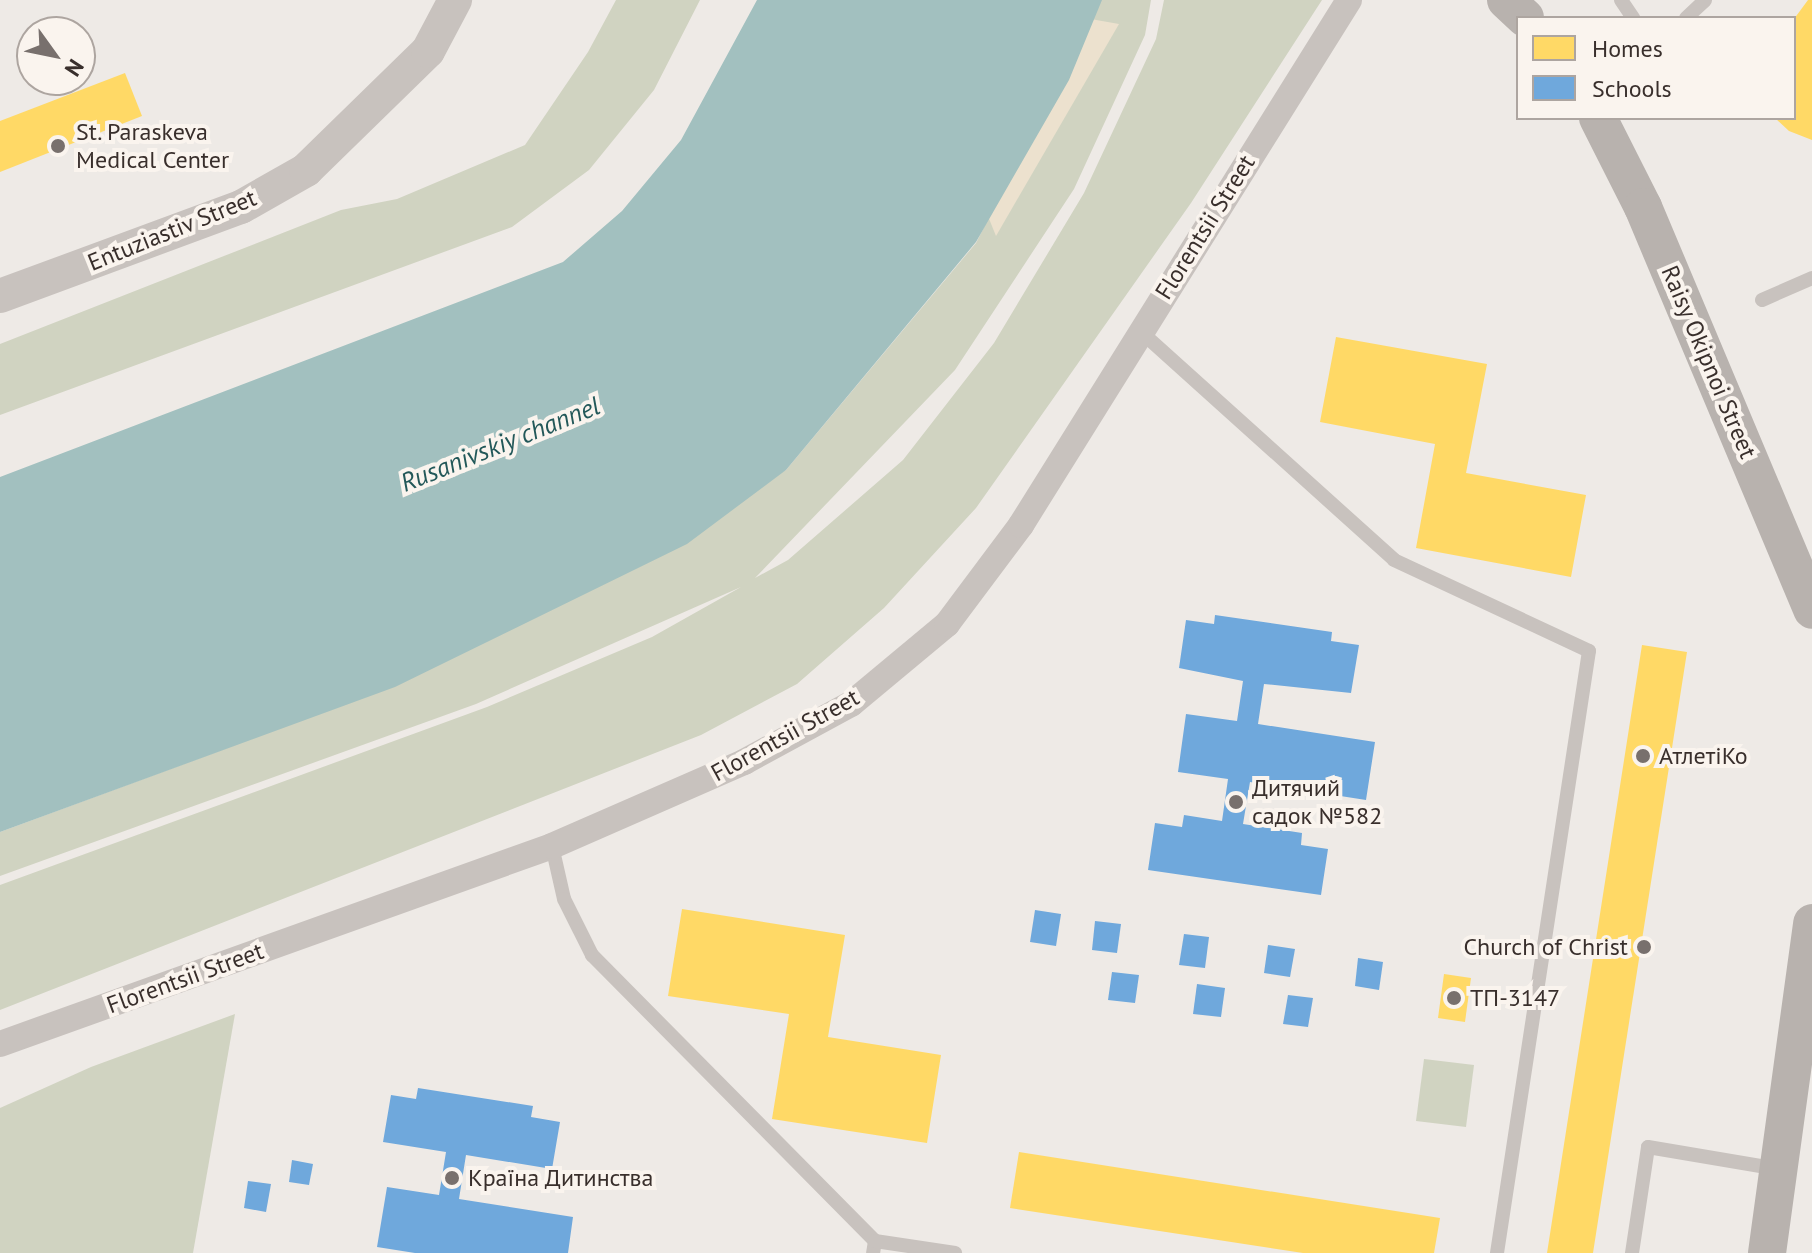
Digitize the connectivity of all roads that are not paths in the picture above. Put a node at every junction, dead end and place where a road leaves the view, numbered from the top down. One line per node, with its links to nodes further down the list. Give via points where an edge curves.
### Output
1 (455, 0): 9 (street, Entuziastiv Street, via 428,51 306,170 241,207)
2 (1349, 0): 11 (street, Florentsii Street)
3 (1506, 0): 5 (main road)
4 (1705, 0): 6 (lane)
5 (1523, 16)
6 (1688, 16)
7 (1599, 120): 12 (main road, Raisy Okipnoi Street, via 1643,207)
8 (1812, 278): 10 (lane)
9 (0, 296)
10 (1762, 300)
11 (1139, 330): 13 (street, Florentsii Street, via 1021,525 947,624 851,704 744,762); 20 (lane, via 1394,560 1589,651)
12 (1812, 610)
13 (552, 846): 15 (street, Florentsii Street); 18 (lane, via 564,899 592,955)
14 (1812, 923): 16 (main road)
15 (0, 1044)
16 (1802, 1068): 17 (main road)
17 (1779, 1169): 21 (lane, via 1648,1147); 22 (main road)
18 (874, 1247): 19 (lane)
19 (955, 1253)
20 (1497, 1253)
21 (1632, 1253)
22 (1767, 1253)

